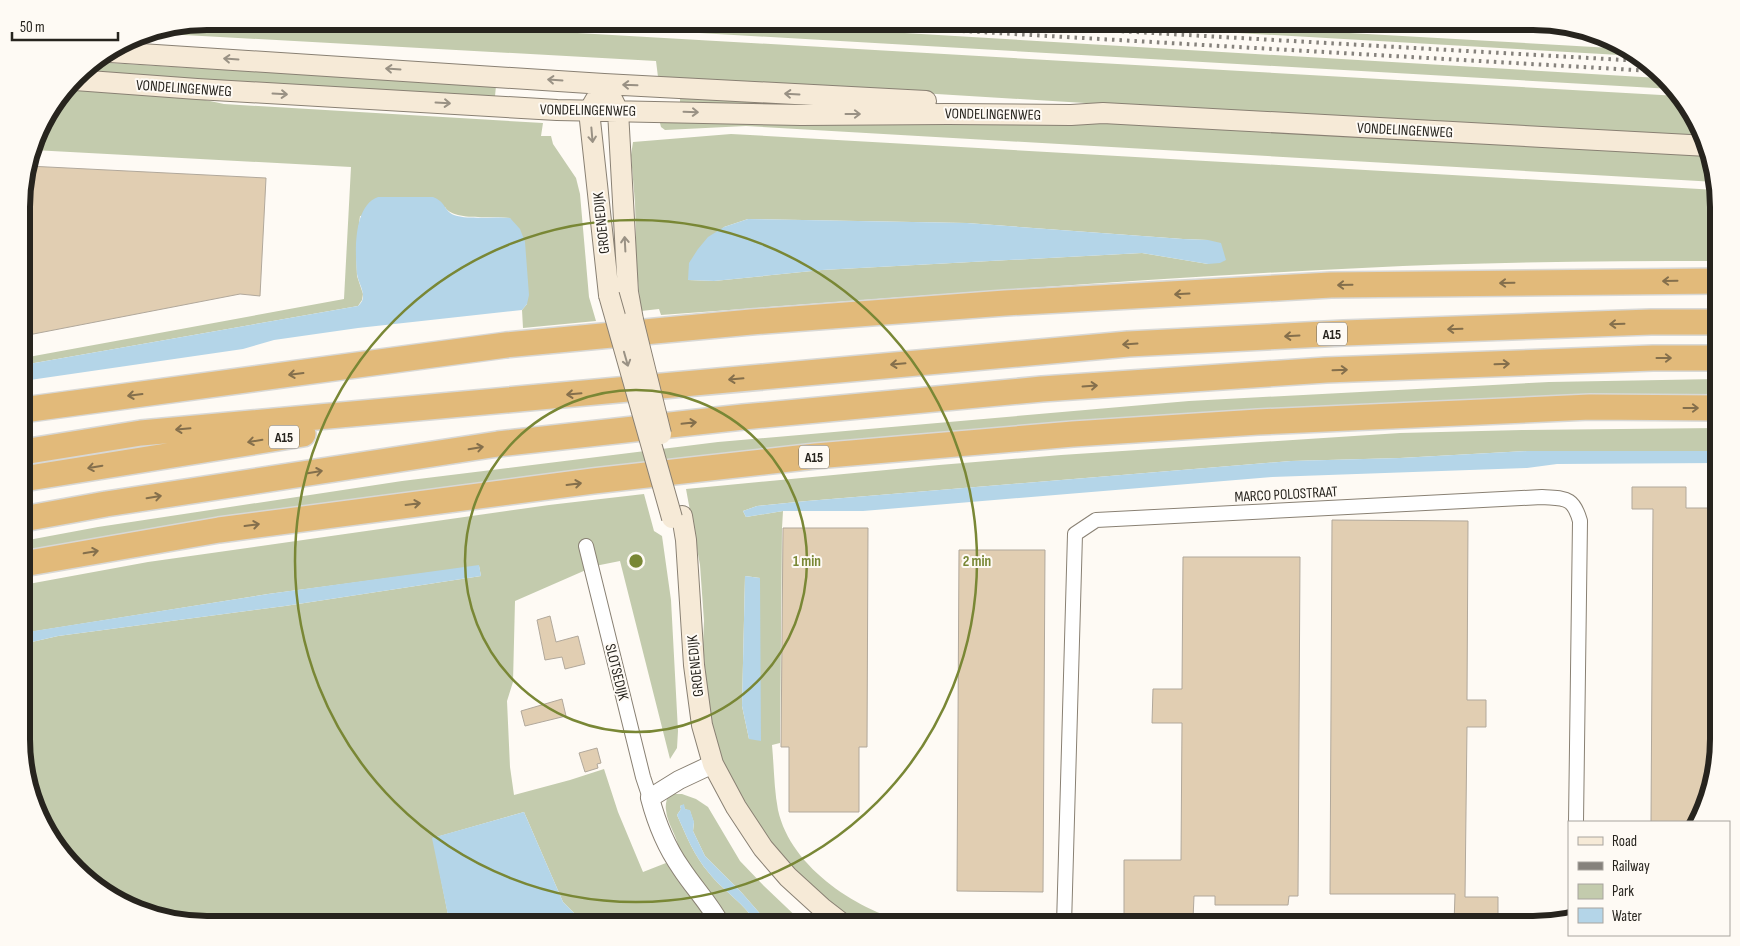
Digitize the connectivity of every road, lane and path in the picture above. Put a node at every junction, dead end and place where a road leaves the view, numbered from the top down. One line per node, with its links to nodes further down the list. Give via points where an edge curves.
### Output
1 (121, 53): 3 (main road, VONDELINGENWEG, one-way to 1)
2 (83, 81): 4 (main road, VONDELINGENWEG, one-way to 4)
3 (604, 84): 4 (main road); 5 (main road, GROENEDIJK); 7 (main road, VONDELINGENWEG, one-way to 3, via 1072,107)
4 (589, 111): 5 (main road, VONDELINGENWEG); 11 (main road, GROENEDIJK, one-way to 11)
5 (618, 111): 6 (main road, VONDELINGENWEG); 9 (main road, GROENEDIJK)
6 (652, 111): 7 (main road, VONDELINGENWEG, one-way to 7, via 801,115); 9 (main road, via 631,128)
7 (1102, 113): 8 (main road, VONDELINGENWEG)
8 (1699, 146)
9 (620, 149): 11 (main road, GROENEDIJK, one-way to 9)
10 (1710, 280): 16 (highway, one-way to 16, via 1331,286 1005,303 760,321 506,345)
11 (618, 294): 19 (main road, GROENEDIJK, one-way to 19, bridge); 19 (main road, GROENEDIJK, bridge, via 632,320)
12 (1710, 322): 14 (highway, A15, one-way to 14, via 1128,344)
13 (1710, 358): 20 (highway, one-way to 13, via 498,444 733,418 1012,392 1326,370)
14 (546, 396): 17 (highway, A15, one-way to 17, via 141,433); 18 (highway, A15, one-way to 18)
15 (1710, 408): 22 (highway, A15, one-way to 15, via 220,530 593,481 816,456 1258,422 1590,407)
16 (30, 409)
17 (30, 451)
18 (30, 478)
19 (677, 517): 23 (main road, GROENEDIJK, via 678,544 686,566 702,725)
20 (30, 518)
21 (586, 546): 24 (street, SLOTSEDIJK, via 642,777)
22 (30, 563)
23 (713, 764): 24 (street); 27 (main road, GROENEDIJK, via 763,848 788,877)
24 (650, 798): 26 (street, SLOTSEDIJK, via 680,868)
25 (1576, 821): 28 (street, MARCO POLOSTRAAT, via 1580,521 1573,504 1567,500 1542,497 1096,520 1074,534)
26 (717, 916)
27 (832, 916)
28 (1064, 916)

